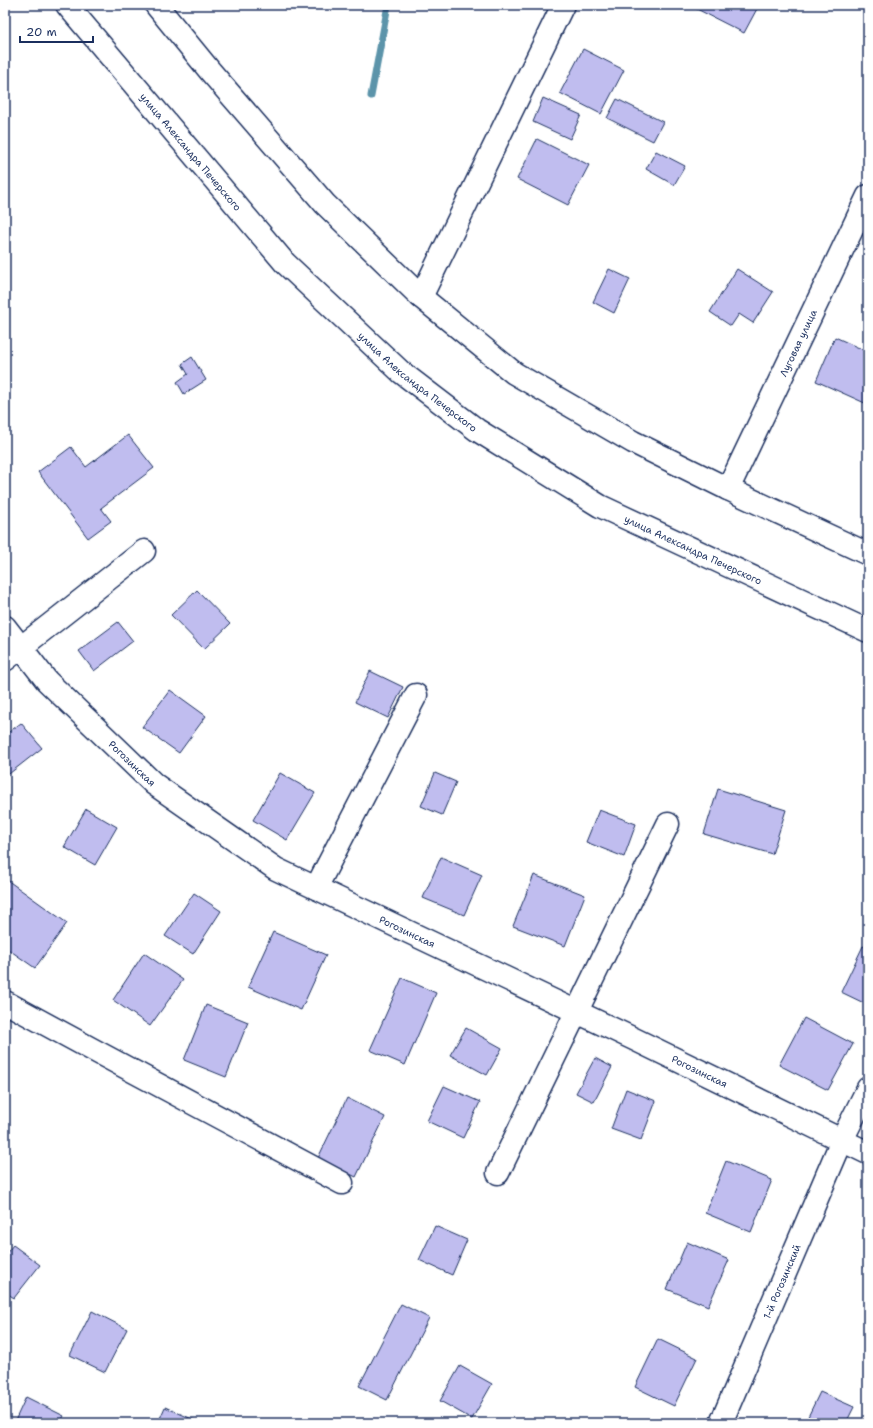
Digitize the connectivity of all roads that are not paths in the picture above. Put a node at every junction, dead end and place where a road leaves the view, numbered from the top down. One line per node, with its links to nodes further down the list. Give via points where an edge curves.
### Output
1 (67, 5): 10 (street, улица Александра Печерского, via 285,263 401,372 477,430 600,506)
2 (156, 5): 5 (street, via 325,204)
3 (563, 5): 5 (street)
4 (868, 196): 6 (street, Луговая улица)
5 (420, 297): 6 (street, via 514,373 633,442)
6 (728, 489): 8 (street)
7 (144, 551): 11 (street)
8 (868, 554)
9 (5, 627): 11 (street, Рогозинская)
10 (868, 631)
11 (13, 653): 14 (street, Рогозинская, via 47,681 154,784 276,869)
12 (416, 695): 14 (street)
13 (668, 824): 16 (street)
14 (316, 888): 16 (street, Рогозинская)
15 (5, 1002): 21 (street)
16 (576, 1012): 18 (street, Рогозинская); 20 (street)
17 (868, 1088): 18 (street, 1-й Рогозинский)
18 (842, 1140): 19 (street, Рогозинская); 22 (street, 1-й Рогозинский)
19 (868, 1153)
20 (498, 1173)
21 (342, 1183)
22 (721, 1423)

